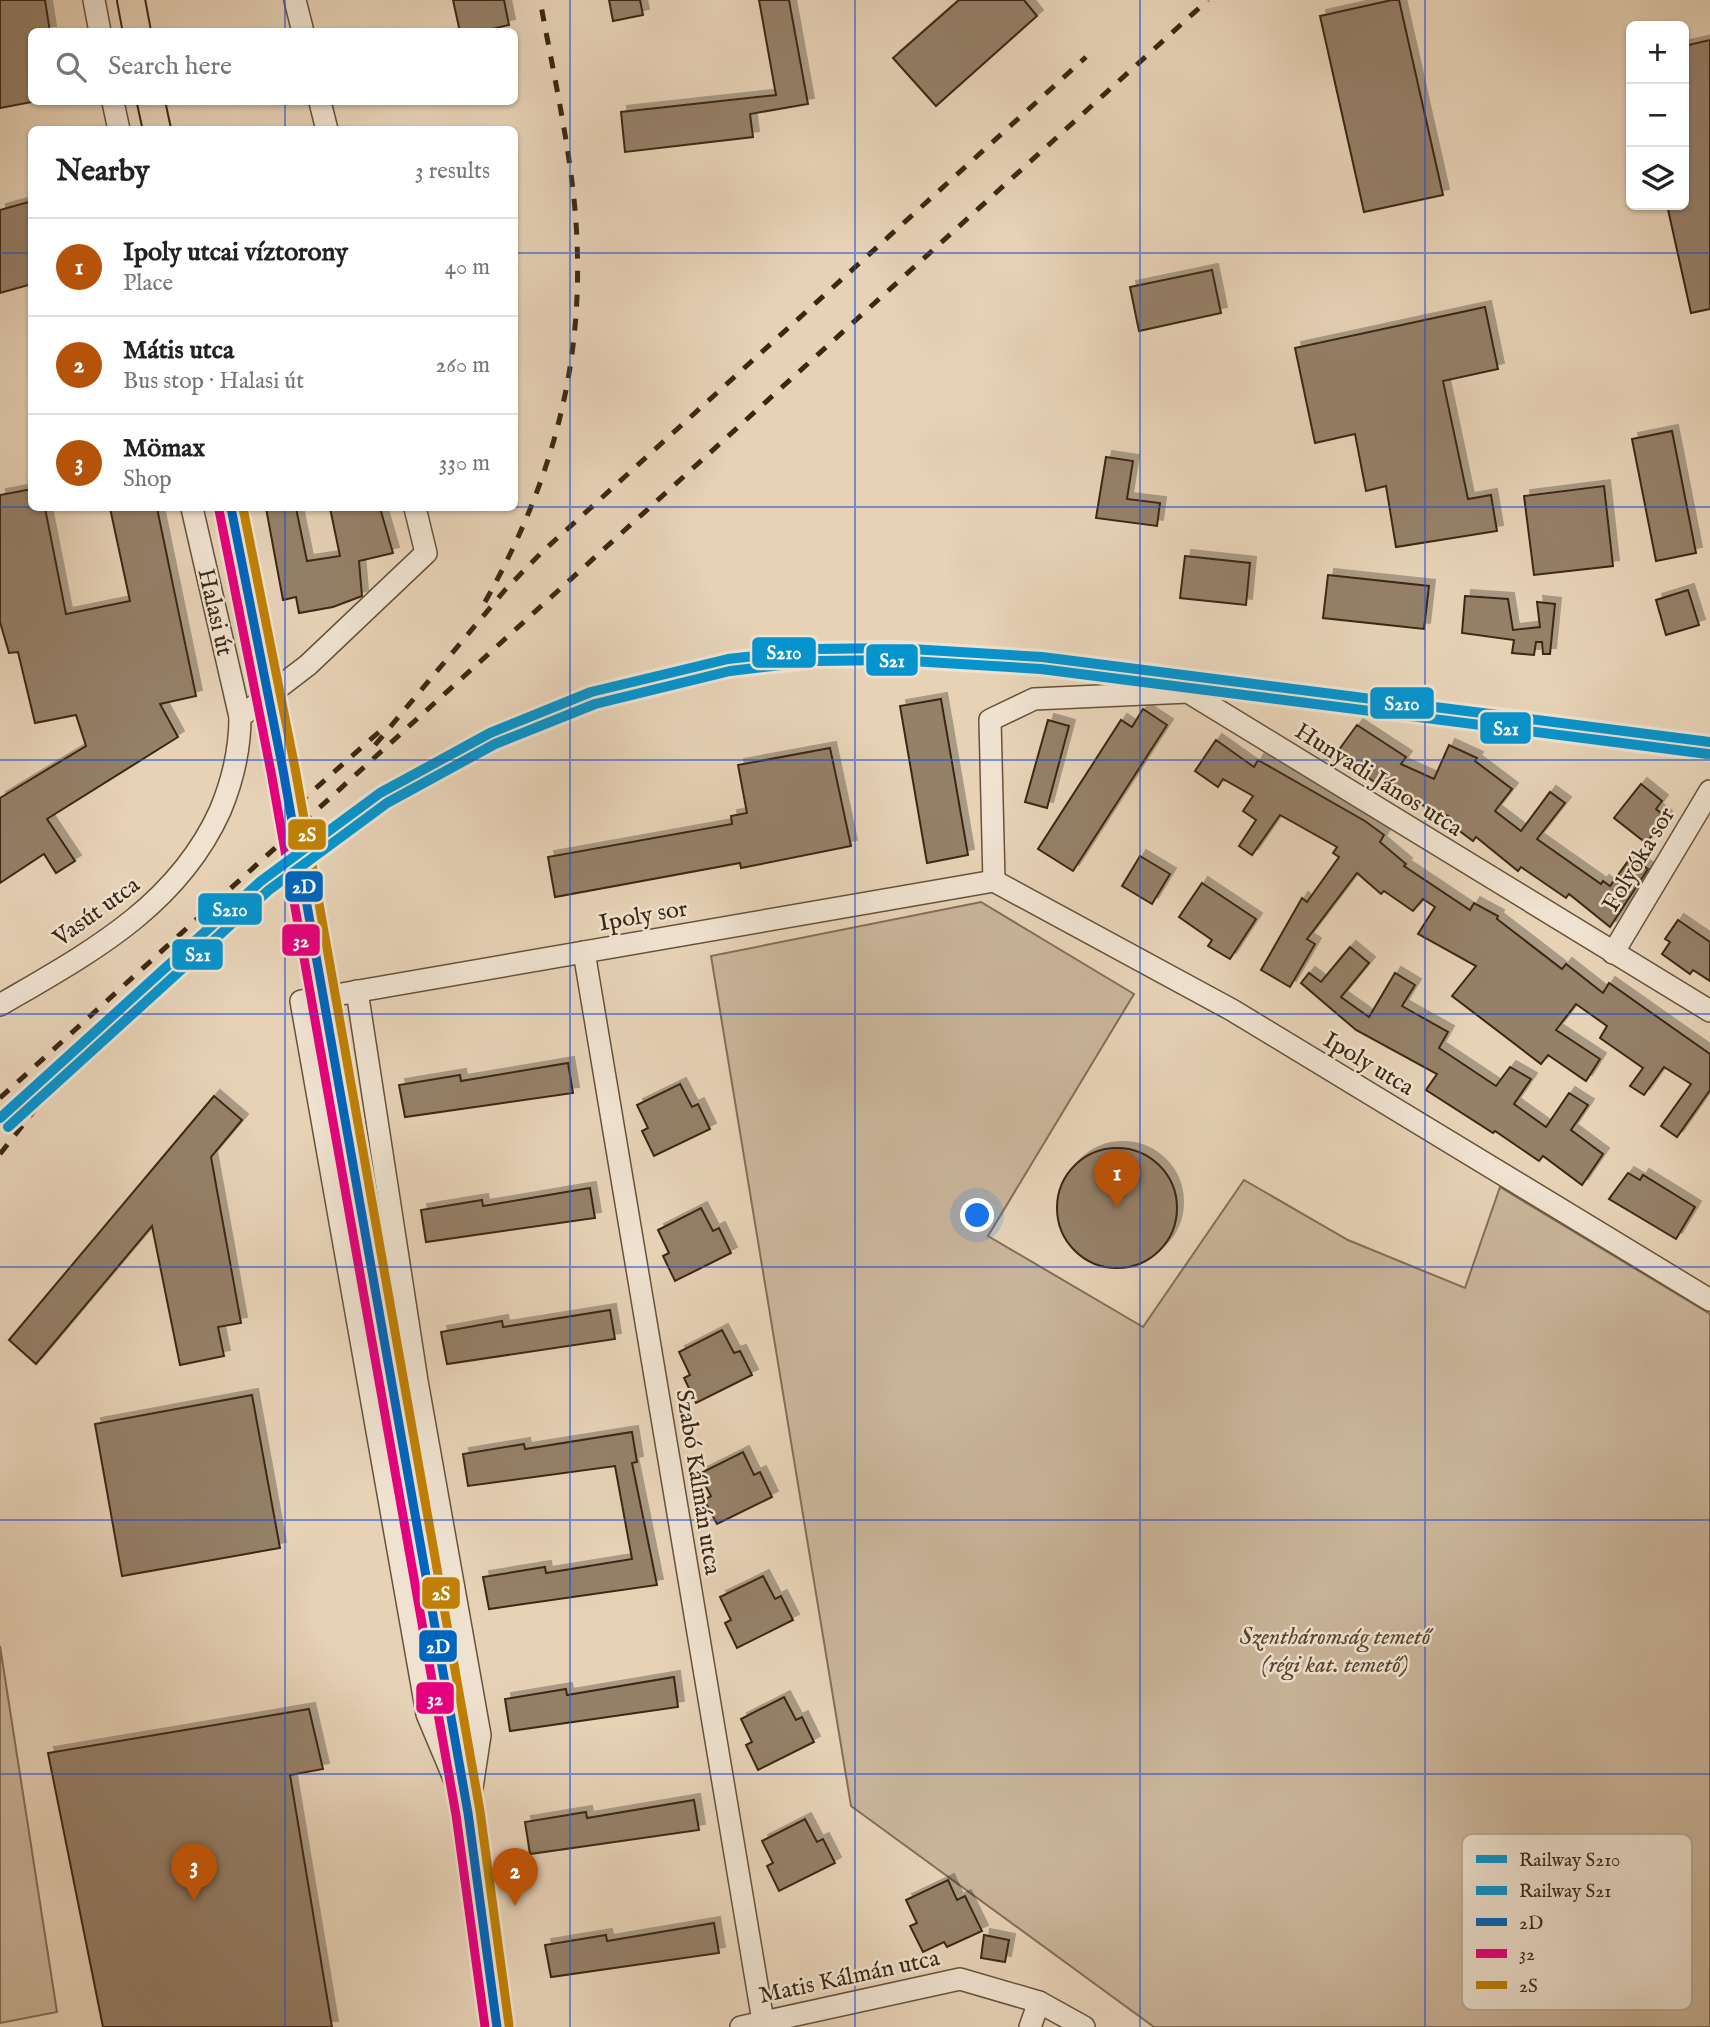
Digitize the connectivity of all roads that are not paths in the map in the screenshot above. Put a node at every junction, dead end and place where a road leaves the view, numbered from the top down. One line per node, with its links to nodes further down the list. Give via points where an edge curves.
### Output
1 (94, 0): 4 (street)
2 (131, 0): 5 (main road)
3 (295, 0): 6 (street)
4 (99, 28)
5 (136, 28)
6 (302, 28)
7 (114, 105): 10 (street)
8 (152, 105): 11 (main road)
9 (321, 105): 12 (street)
10 (118, 126)
11 (156, 126)
12 (326, 126)
13 (193, 511): 16 (street, Halasi út)
14 (232, 511): 25 (main road, Halasi út, bridge, via 285,783)
15 (416, 511): 16 (street, via 426,553 308,665)
16 (240, 718): 22 (street, Vasút utca, via 239,752 224,801 199,851 179,878 104,944)
17 (1710, 791): 20 (street, Folyóka sor)
18 (994, 881): 19 (street, Ipoly sor); 20 (street, Hunyadi János utca, via 990,720 1034,699 1188,692); 24 (street, Ipoly utca, via 1232,1010)
19 (584, 952): 21 (street, Ipoly sor); 27 (street, Szabó Kálmán utca)
20 (1613, 953): 23 (street, Hunyadi János utca)
21 (357, 991): 25 (street, via 480,1735); 25 (street, Ipoly sor, via 300,1001 427,1714)
22 (0, 1005)
23 (1710, 1011)
24 (1710, 1300)
25 (468, 1813): 28 (main road, Halasi út)
26 (1039, 2002): 27 (street, Matis Kálmán utca, via 960,1979); 30 (street); 31 (street, Matis Kálmán utca)
27 (762, 2021): 29 (street, Matis Kálmán utca)
28 (497, 2027)
29 (741, 2027)
30 (1030, 2027)
31 (1084, 2027)

